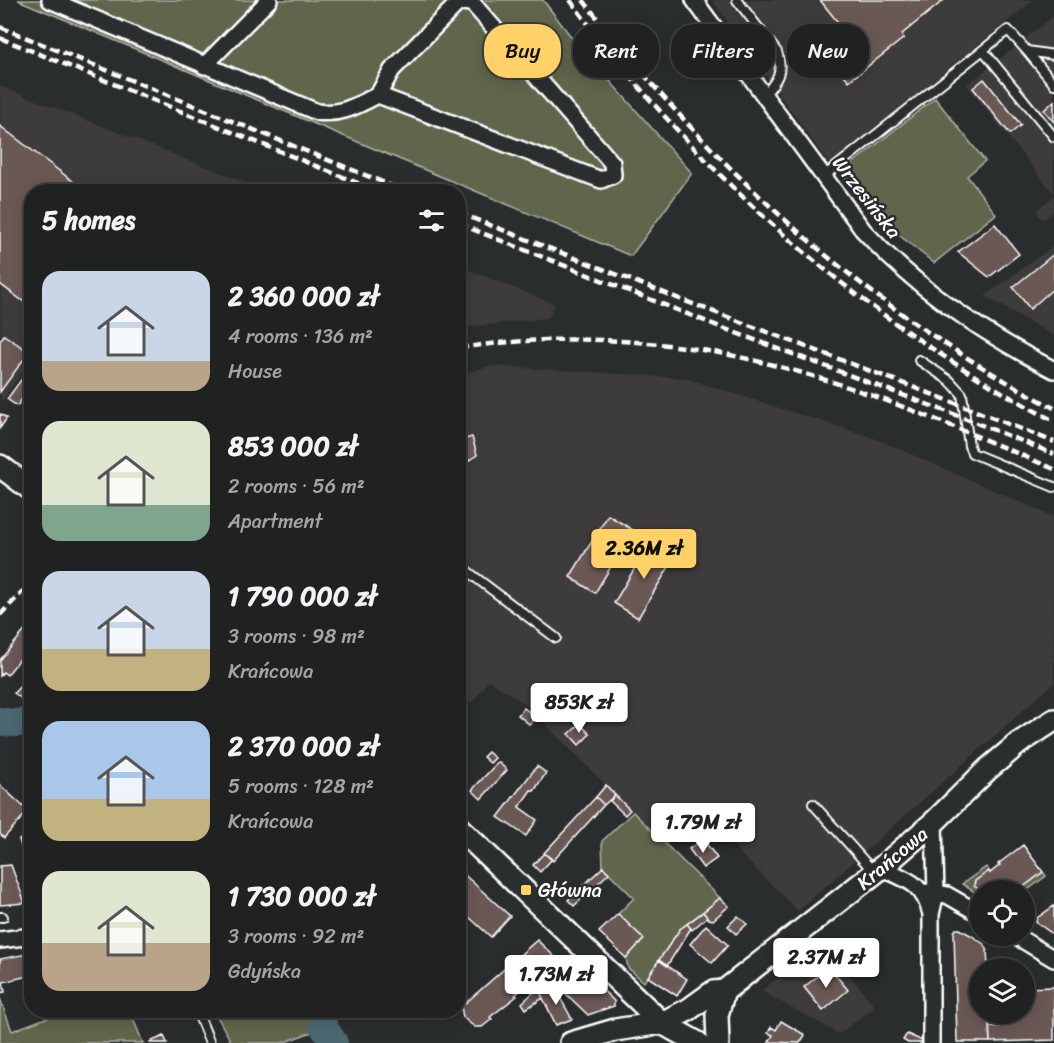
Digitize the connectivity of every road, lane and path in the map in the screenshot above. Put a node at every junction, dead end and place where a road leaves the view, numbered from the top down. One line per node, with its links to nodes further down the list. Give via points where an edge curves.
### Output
1 (50, 0): 5 (street)
2 (268, 0): 9 (street)
3 (737, 0): 12 (lane, via 780,59 778,80)
4 (700, 2): 12 (street, Wrzesińska)
5 (71, 4): 9 (street)
6 (982, 50): 7 (lane, via 1008,30); 13 (lane); 14 (lane)
7 (1027, 51): 8 (lane); 10 (lane)
8 (1054, 54)
9 (204, 66): 11 (street, via 317,112 333,114)
10 (1054, 84)
11 (378, 95): 11 (street, via 392,70 457,4 473,4 612,163 613,175 601,180)
12 (764, 95): 14 (street, Wrzesińska)
13 (1054, 137)
14 (823, 177): 16 (street, Wrzesińska, via 863,230 913,279 1017,351)
15 (919, 360): 19 (lane, via 962,394 972,453)
16 (1054, 370)
17 (0, 466): 18 (street)
18 (24, 484)
19 (1054, 487)
20 (466, 570): 21 (lane)
21 (556, 638)
22 (1054, 720): 24 (street, Krańcowa, via 988,769)
23 (813, 804): 26 (lane)
24 (934, 822): 26 (street, Krańcowa); 27 (street)
25 (466, 835): 36 (street)
26 (878, 871): 27 (street, via 909,879); 33 (street, Krańcowa)
27 (928, 892): 28 (street, via 947,895); 41 (street)
28 (969, 908)
29 (24, 937): 30 (street)
30 (0, 940)
31 (1033, 946): 32 (street)
32 (1054, 959)
33 (724, 991): 34 (street); 36 (street, Krańcowa, via 713,992)
34 (717, 1015): 36 (street, via 692,1027); 40 (street)
35 (199, 1018): 38 (lane)
36 (662, 1023): 37 (street); 39 (street)
37 (583, 1041)
38 (210, 1043)
39 (698, 1043)
40 (718, 1043)
41 (931, 1043)

